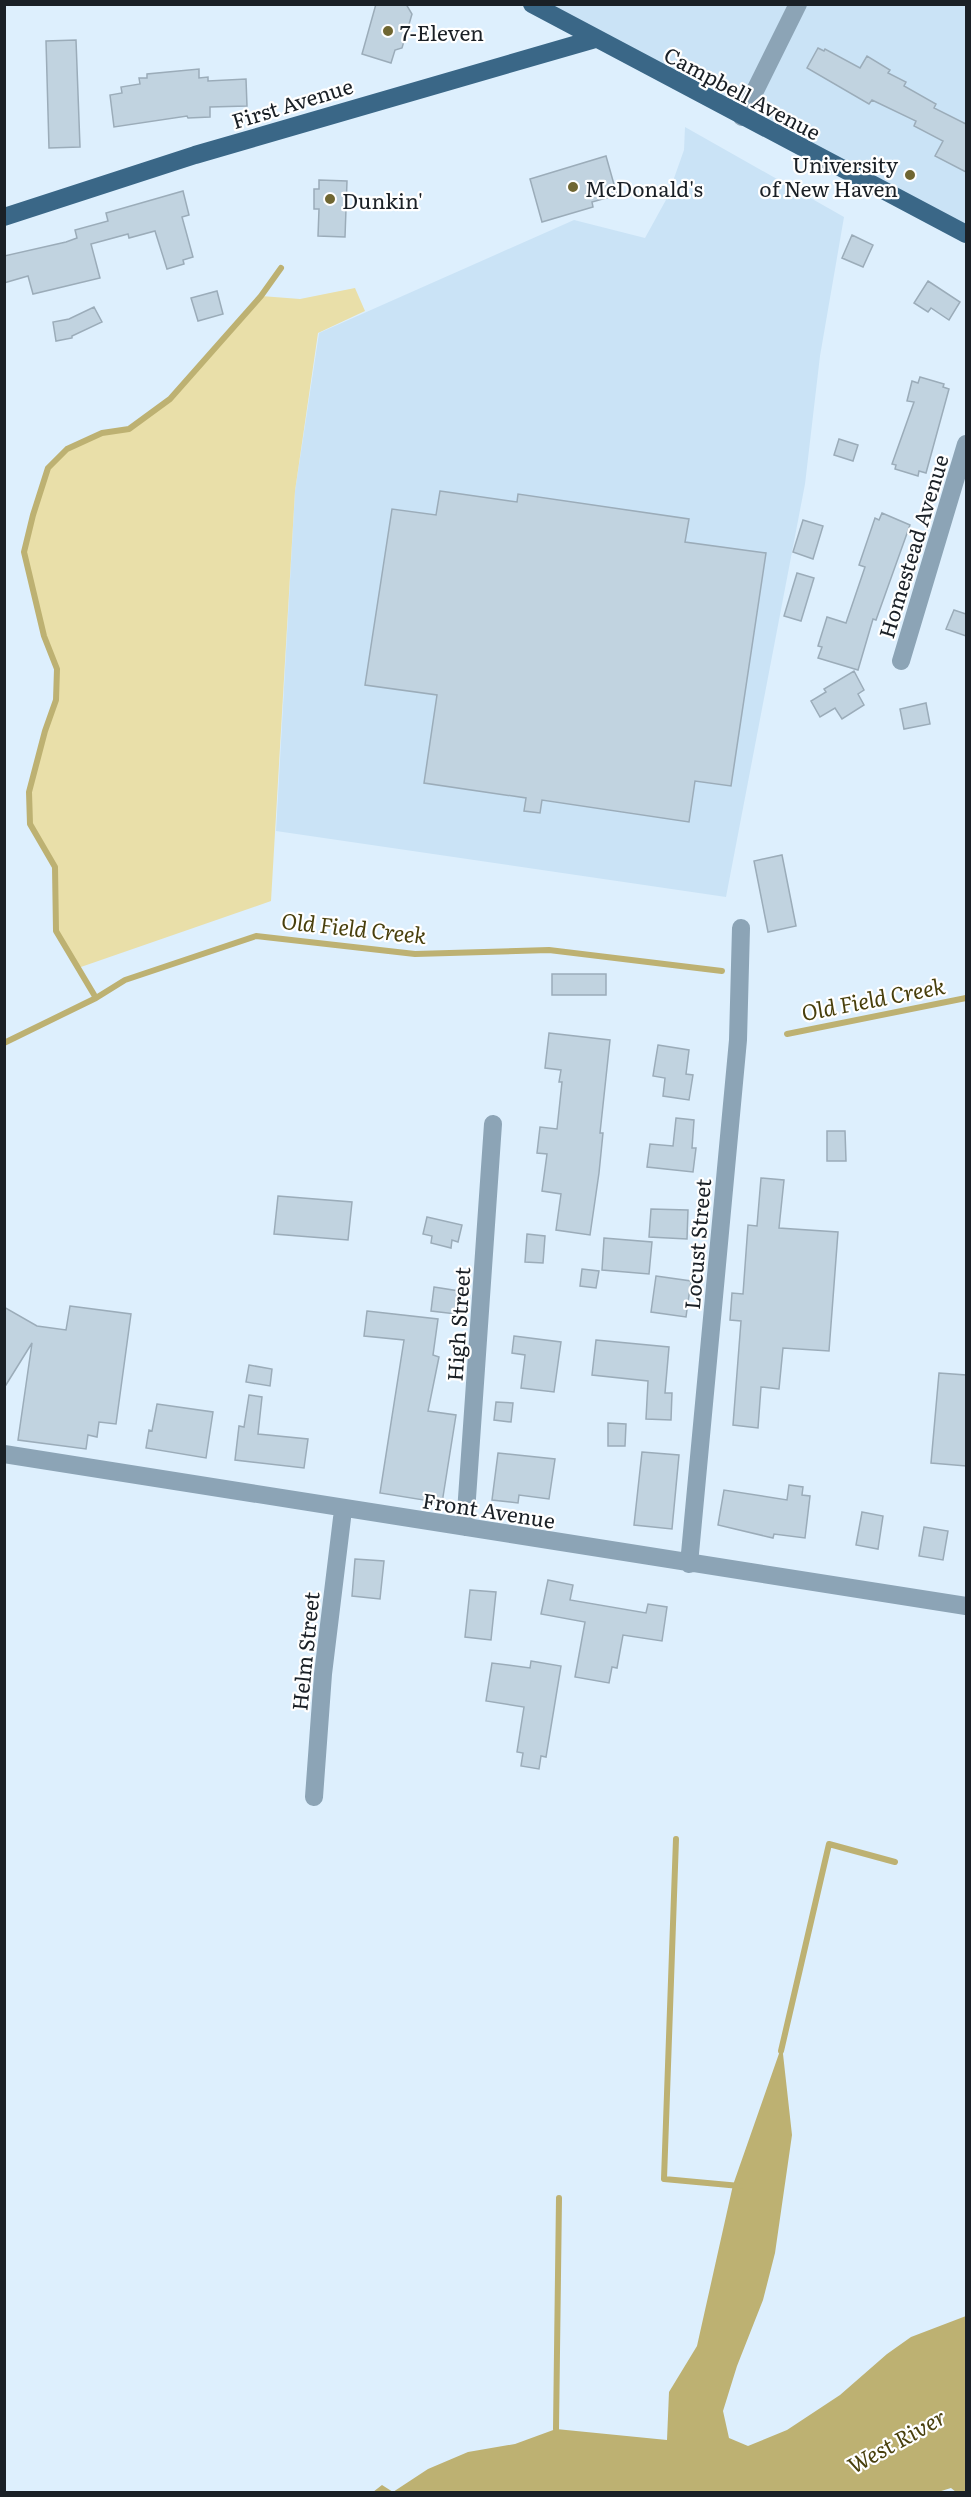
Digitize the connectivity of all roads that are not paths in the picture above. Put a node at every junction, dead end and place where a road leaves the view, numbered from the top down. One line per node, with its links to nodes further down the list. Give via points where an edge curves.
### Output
1 (532, 4): 3 (main road, Campbell Avenue)
2 (798, 4): 4 (street)
3 (595, 39): 4 (main road, Campbell Avenue); 5 (main road, First Avenue, via 195,154)
4 (742, 117): 6 (main road, Campbell Avenue)
5 (4, 217)
6 (966, 234)
7 (966, 444): 8 (street, Homestead Avenue)
8 (901, 661)
9 (741, 928): 14 (street, Locust Street, via 738,1040)
10 (493, 1124): 13 (street, High Street)
11 (4, 1454): 12 (street, Front Avenue)
12 (343, 1510): 13 (street, Front Avenue); 16 (street, Helm Street, via 323,1674)
13 (465, 1527): 14 (street, Front Avenue)
14 (689, 1564): 15 (street, Front Avenue)
15 (966, 1606)
16 (314, 1797)

